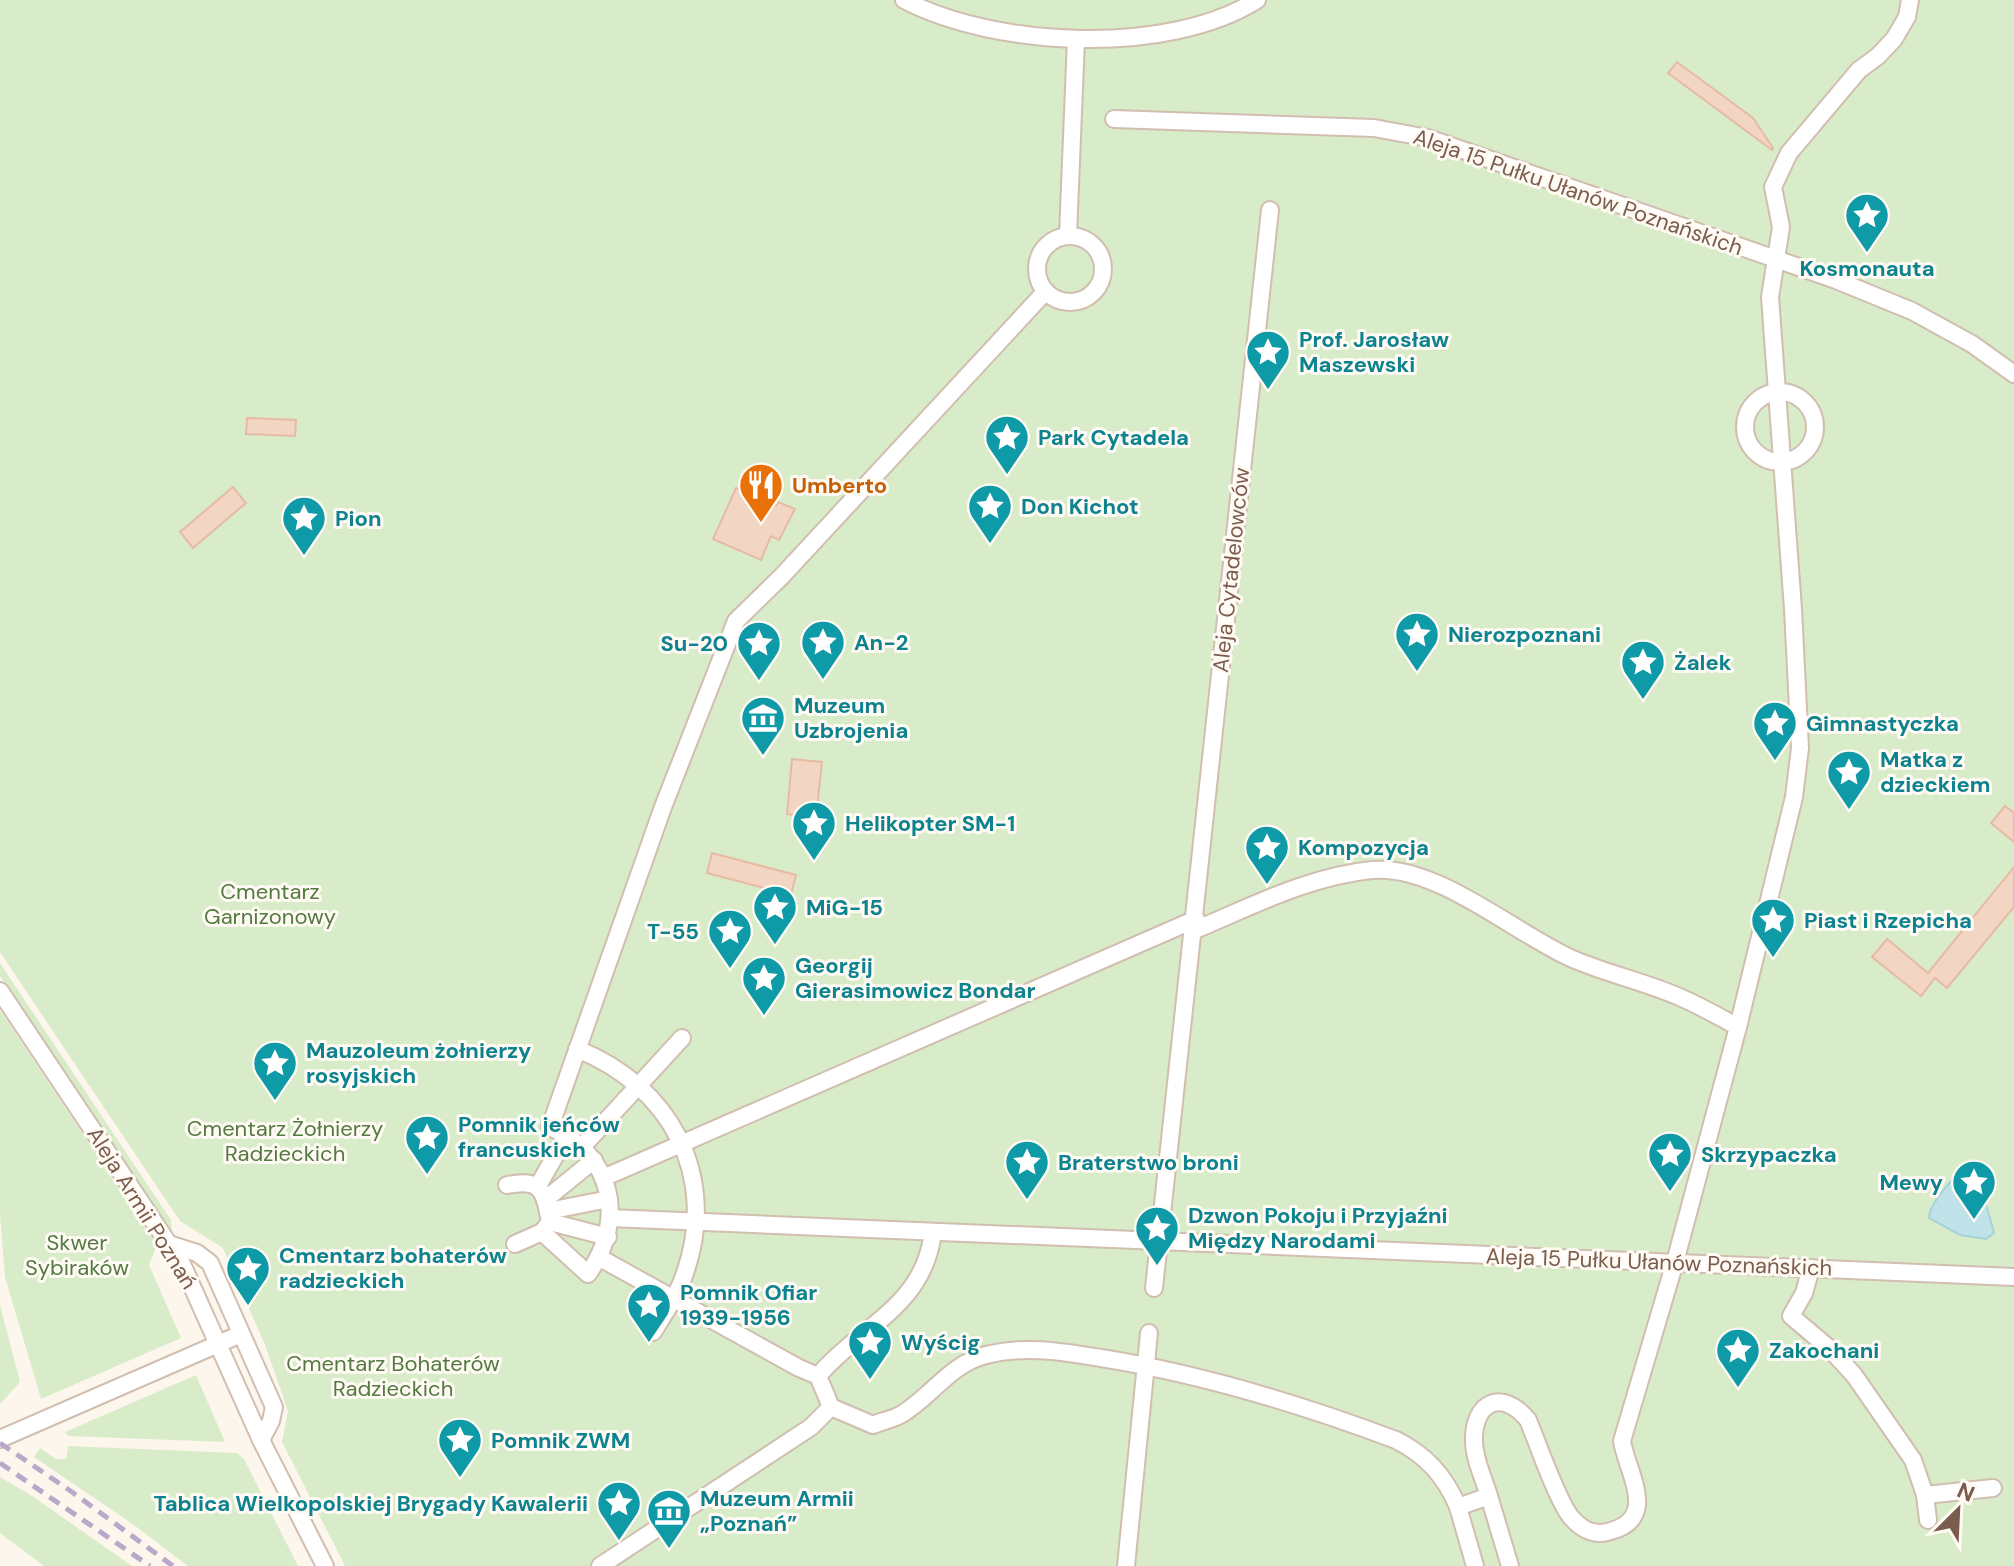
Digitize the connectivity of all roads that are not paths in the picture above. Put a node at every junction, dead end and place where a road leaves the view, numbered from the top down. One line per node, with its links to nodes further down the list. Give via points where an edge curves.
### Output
1 (904, 0): 4 (street, via 1002,32)
2 (1257, 0): 4 (street, via 1204,24 1149,35)
3 (1910, 0): 8 (street, via 1894,39 1859,70 1789,153 1773,187 1781,227)
4 (1076, 39): 7 (street)
5 (1114, 119): 8 (street, Aleja 15 Pułku Ułanów Poznańskich, via 1374,128 1428,138)
6 (1270, 210): 13 (street, Aleja Cytadelowców)
7 (1068, 235): 9 (street, via 1050,240 1038,256 1036,275); 9 (street, via 1086,239 1099,252 1103,270 1098,287 1083,300 1073,301 1062,302)
8 (1777, 259): 10 (street, Aleja 15 Pułku Ułanów Poznańskich, via 1912,311); 11 (street, via 1770,297)
9 (1045, 292): 17 (street, via 736,621)
10 (2014, 374)
11 (1778, 392): 12 (street); 12 (street, via 1795,395 1815,422 1814,439 1802,455); 12 (street, via 1753,405 1746,434 1766,460)
12 (1783, 462): 15 (street, via 1800,748 1794,797)
13 (1195, 924): 15 (street, via 1312,881 1394,871 1471,900 1577,960 1683,998); 20 (street); 31 (street, Aleja Cytadelowców)
14 (0, 991): 32 (street, Aleja Armii Poznań)
15 (1738, 1027): 35 (street)
16 (682, 1038): 18 (street)
17 (577, 1049): 18 (street); 19 (street, via 550,1127)
18 (640, 1085): 20 (street); 21 (street)
19 (567, 1135): 21 (street); 26 (street)
20 (681, 1143): 23 (street); 28 (street, via 695,1193)
21 (582, 1147): 22 (street)
22 (594, 1160): 23 (street); 26 (street)
23 (603, 1178): 25 (street)
24 (507, 1185): 26 (street, via 526,1181)
25 (609, 1199): 26 (street); 27 (street)
26 (545, 1210): 30 (street); 33 (street); 34 (street, via 588,1274)
27 (610, 1218): 28 (street, Aleja 15 Pułku Ułanów Poznańskich); 30 (street)
28 (696, 1222): 29 (street, Aleja 15 Pułku Ułanów Poznańskich); 39 (street, via 692,1253)
29 (933, 1232): 31 (street, Aleja 15 Pułku Ułanów Poznańskich); 45 (street, via 931,1253 915,1286)
30 (608, 1237): 34 (street)
31 (1160, 1241): 35 (street, Aleja 15 Pułku Ułanów Poznańskich); 38 (street, Aleja Cytadelowców)
32 (169, 1244): 42 (street, via 210,1263); 43 (street, Aleja Armii Poznań)
33 (515, 1244)
34 (600, 1258): 39 (street)
35 (1675, 1262): 36 (street, Aleja 15 Pułku Ułanów Poznańskich); 51 (street, via 1622,1441 1638,1501 1627,1523 1597,1534 1580,1527 1568,1513 1528,1420 1507,1402 1493,1401 1477,1419 1474,1446)
36 (1811, 1268): 37 (street, Aleja 15 Pułku Ułanów Poznańskich); 50 (street, via 1791,1316 1854,1375 1913,1460)
37 (2014, 1277)
38 (1154, 1288)
39 (674, 1298): 40 (street); 45 (street)
40 (653, 1332)
41 (1149, 1333): 44 (street)
42 (241, 1334): 43 (street); 48 (street, via 274,1407)
43 (218, 1344): 47 (street); 48 (street, Aleja Armii Poznań)
44 (1146, 1365): 46 (street, via 1046,1349 1011,1350 983,1355 952,1371 902,1414 873,1425); 52 (street, via 1217,1381 1396,1440 1438,1471); 56 (street)
45 (818, 1376): 46 (street)
46 (831, 1407): 55 (street, via 811,1427)
47 (0, 1439)
48 (261, 1440): 54 (street, Aleja Armii Poznań)
49 (1993, 1488): 50 (street)
50 (1925, 1495): 53 (street)
51 (1489, 1496): 52 (street); 58 (street)
52 (1458, 1507): 57 (street)
53 (1928, 1520)
54 (325, 1566)
55 (600, 1566)
56 (1126, 1566)
57 (1475, 1566)
58 (1510, 1566)

